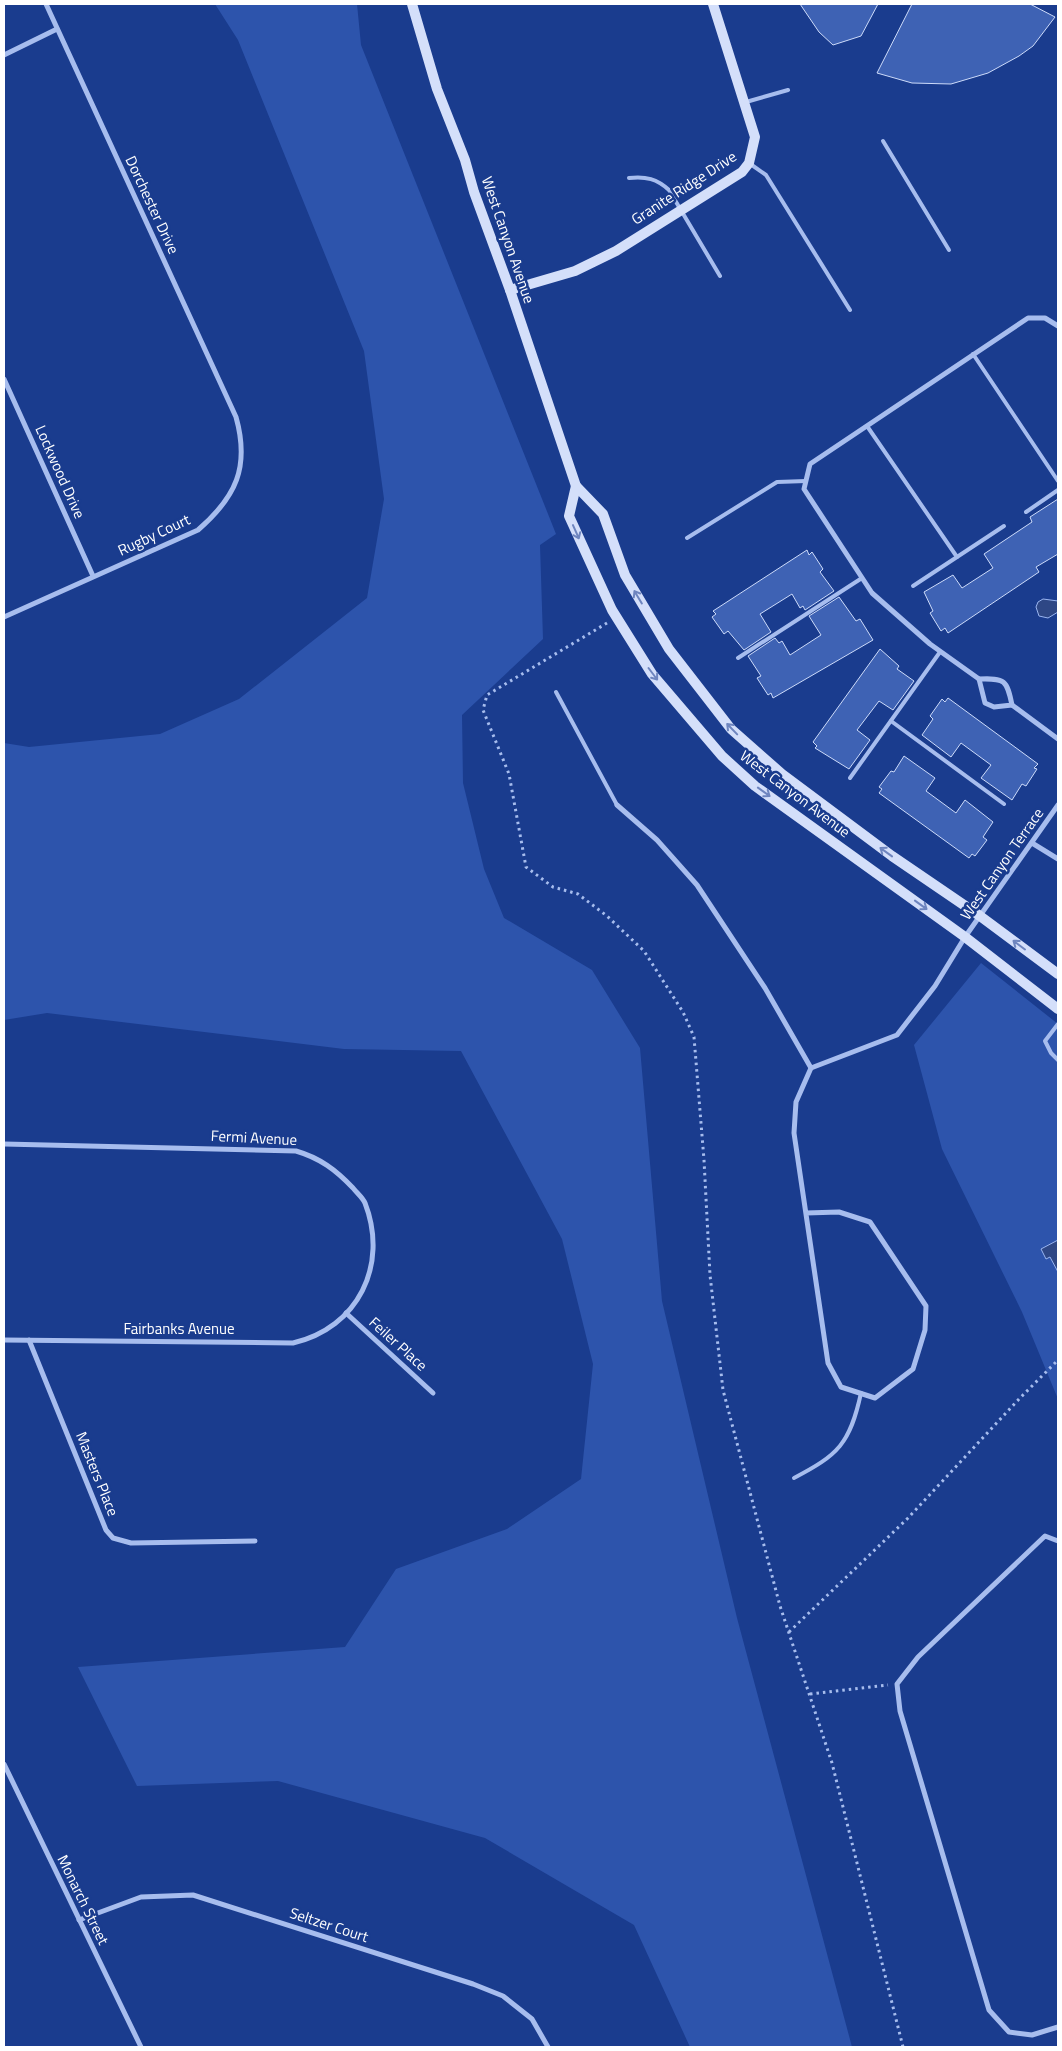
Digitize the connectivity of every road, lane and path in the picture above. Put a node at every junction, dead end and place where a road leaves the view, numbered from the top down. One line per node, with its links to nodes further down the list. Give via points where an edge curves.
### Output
1 (46, 4): 4 (street, Dorchester Drive)
2 (412, 4): 14 (street, West Canyon Avenue, via 437,89)
3 (713, 4): 7 (street, Granite Ridge Drive)
4 (57, 29): 5 (street); 19 (street, Dorchester Drive)
5 (4, 55)
6 (788, 90): 7 (lane)
7 (744, 102): 9 (street, Granite Ridge Drive, via 755,137)
8 (883, 142): 12 (lane)
9 (750, 163): 11 (street, Granite Ridge Drive, via 742,172); 15 (lane, via 766,175)
10 (629, 178): 11 (lane, via 639,176 659,180)
11 (682, 210): 13 (lane); 14 (street, Granite Ridge Drive, via 616,251 575,271)
12 (949, 250)
13 (720, 276)
14 (510, 290): 23 (street, West Canyon Avenue)
15 (850, 310)
16 (1058, 326): 17 (street, via 1045,318 1028,318)
17 (973, 354): 20 (street); 22 (lane)
18 (4, 379): 29 (street, Lockwood Drive)
19 (236, 417): 29 (street, Rugby Court, via 241,436 241,462 236,488 218,513 198,530)
20 (867, 426): 21 (street, via 810,464); 28 (lane)
21 (806, 480): 27 (lane, via 777,482); 30 (street, via 804,489)
22 (1058, 481)
23 (576, 486): 33 (street, West Canyon Avenue, one-way to 33, via 569,516); 47 (street, West Canyon Avenue, one-way to 23, via 814,799 731,728 669,649 625,575 603,514)
24 (1058, 490): 25 (lane)
25 (1026, 512)
26 (1004, 526): 28 (lane)
27 (687, 538)
28 (957, 558): 31 (lane)
29 (93, 576): 32 (street, Rugby Court)
30 (862, 578): 34 (street, via 872,593); 35 (lane)
31 (913, 586)
32 (4, 617)
33 (617, 618): 48 (street, West Canyon Avenue, one-way to 48, via 652,674 722,756 755,786); 65 (path, via 487,695 483,710 509,774 526,867 553,887 578,894 644,951 683,1012 694,1037 710,1275 723,1390)
34 (940, 652): 36 (street); 39 (lane)
35 (738, 658)
36 (979, 679): 38 (street, via 1004,681 1009,688); 38 (street, via 985,702 994,707)
37 (556, 692): 43 (lane)
38 (1012, 705): 40 (street)
39 (891, 721): 41 (lane); 42 (lane)
40 (1058, 739)
41 (850, 778)
42 (1004, 804)
43 (617, 805): 53 (street, via 657,840 697,885 765,988)
44 (1058, 805): 45 (street, West Canyon Terrace)
45 (1032, 843): 46 (street); 47 (street, West Canyon Terrace)
46 (1058, 859)
47 (980, 916): 48 (street, West Canyon Terrace); 49 (street, West Canyon Avenue, one-way to 47)
48 (966, 937): 50 (street, West Canyon Avenue); 53 (street, West Canyon Terrace, via 898,1036)
49 (1058, 974)
50 (1058, 1009)
51 (1058, 1024): 52 (lane, via 1045,1041)
52 (1058, 1060)
53 (811, 1068): 55 (street, via 796,1102 794,1134)
54 (4, 1144): 56 (street, Fermi Avenue, via 296,1151 316,1157 337,1172 364,1201 373,1237 371,1271 364,1289)
55 (806, 1213): 61 (street, via 828,1363 841,1387); 61 (street, via 838,1212 870,1222 926,1306 925,1330 913,1369 874,1398)
56 (346, 1313): 58 (street, Fairbanks Avenue, via 311,1338 293,1343); 60 (street, Feiler Place)
57 (4, 1340): 58 (street, Fairbanks Avenue)
58 (29, 1340): 63 (street, Masters Place, via 106,1530 113,1538 130,1543)
59 (1058, 1360): 65 (path, via 908,1518)
60 (433, 1392)
61 (861, 1393): 62 (lane, via 848,1437 826,1461)
62 (794, 1478)
63 (255, 1541)
64 (1058, 1541): 66 (street, via 1045,1536 918,1656)
65 (789, 1632): 67 (path)
66 (898, 1684): 67 (path); 70 (street, via 900,1711 989,2010 1009,2032 1032,2035)
67 (810, 1694): 73 (path, via 832,1762)
68 (4, 1764): 69 (street, Monarch Street)
69 (79, 1920): 71 (street, Monarch Street); 72 (street, Seltzer Court, via 141,1897 193,1895 503,1996 532,2019)
70 (1058, 2026)
71 (142, 2047)
72 (548, 2047)
73 (903, 2047)

